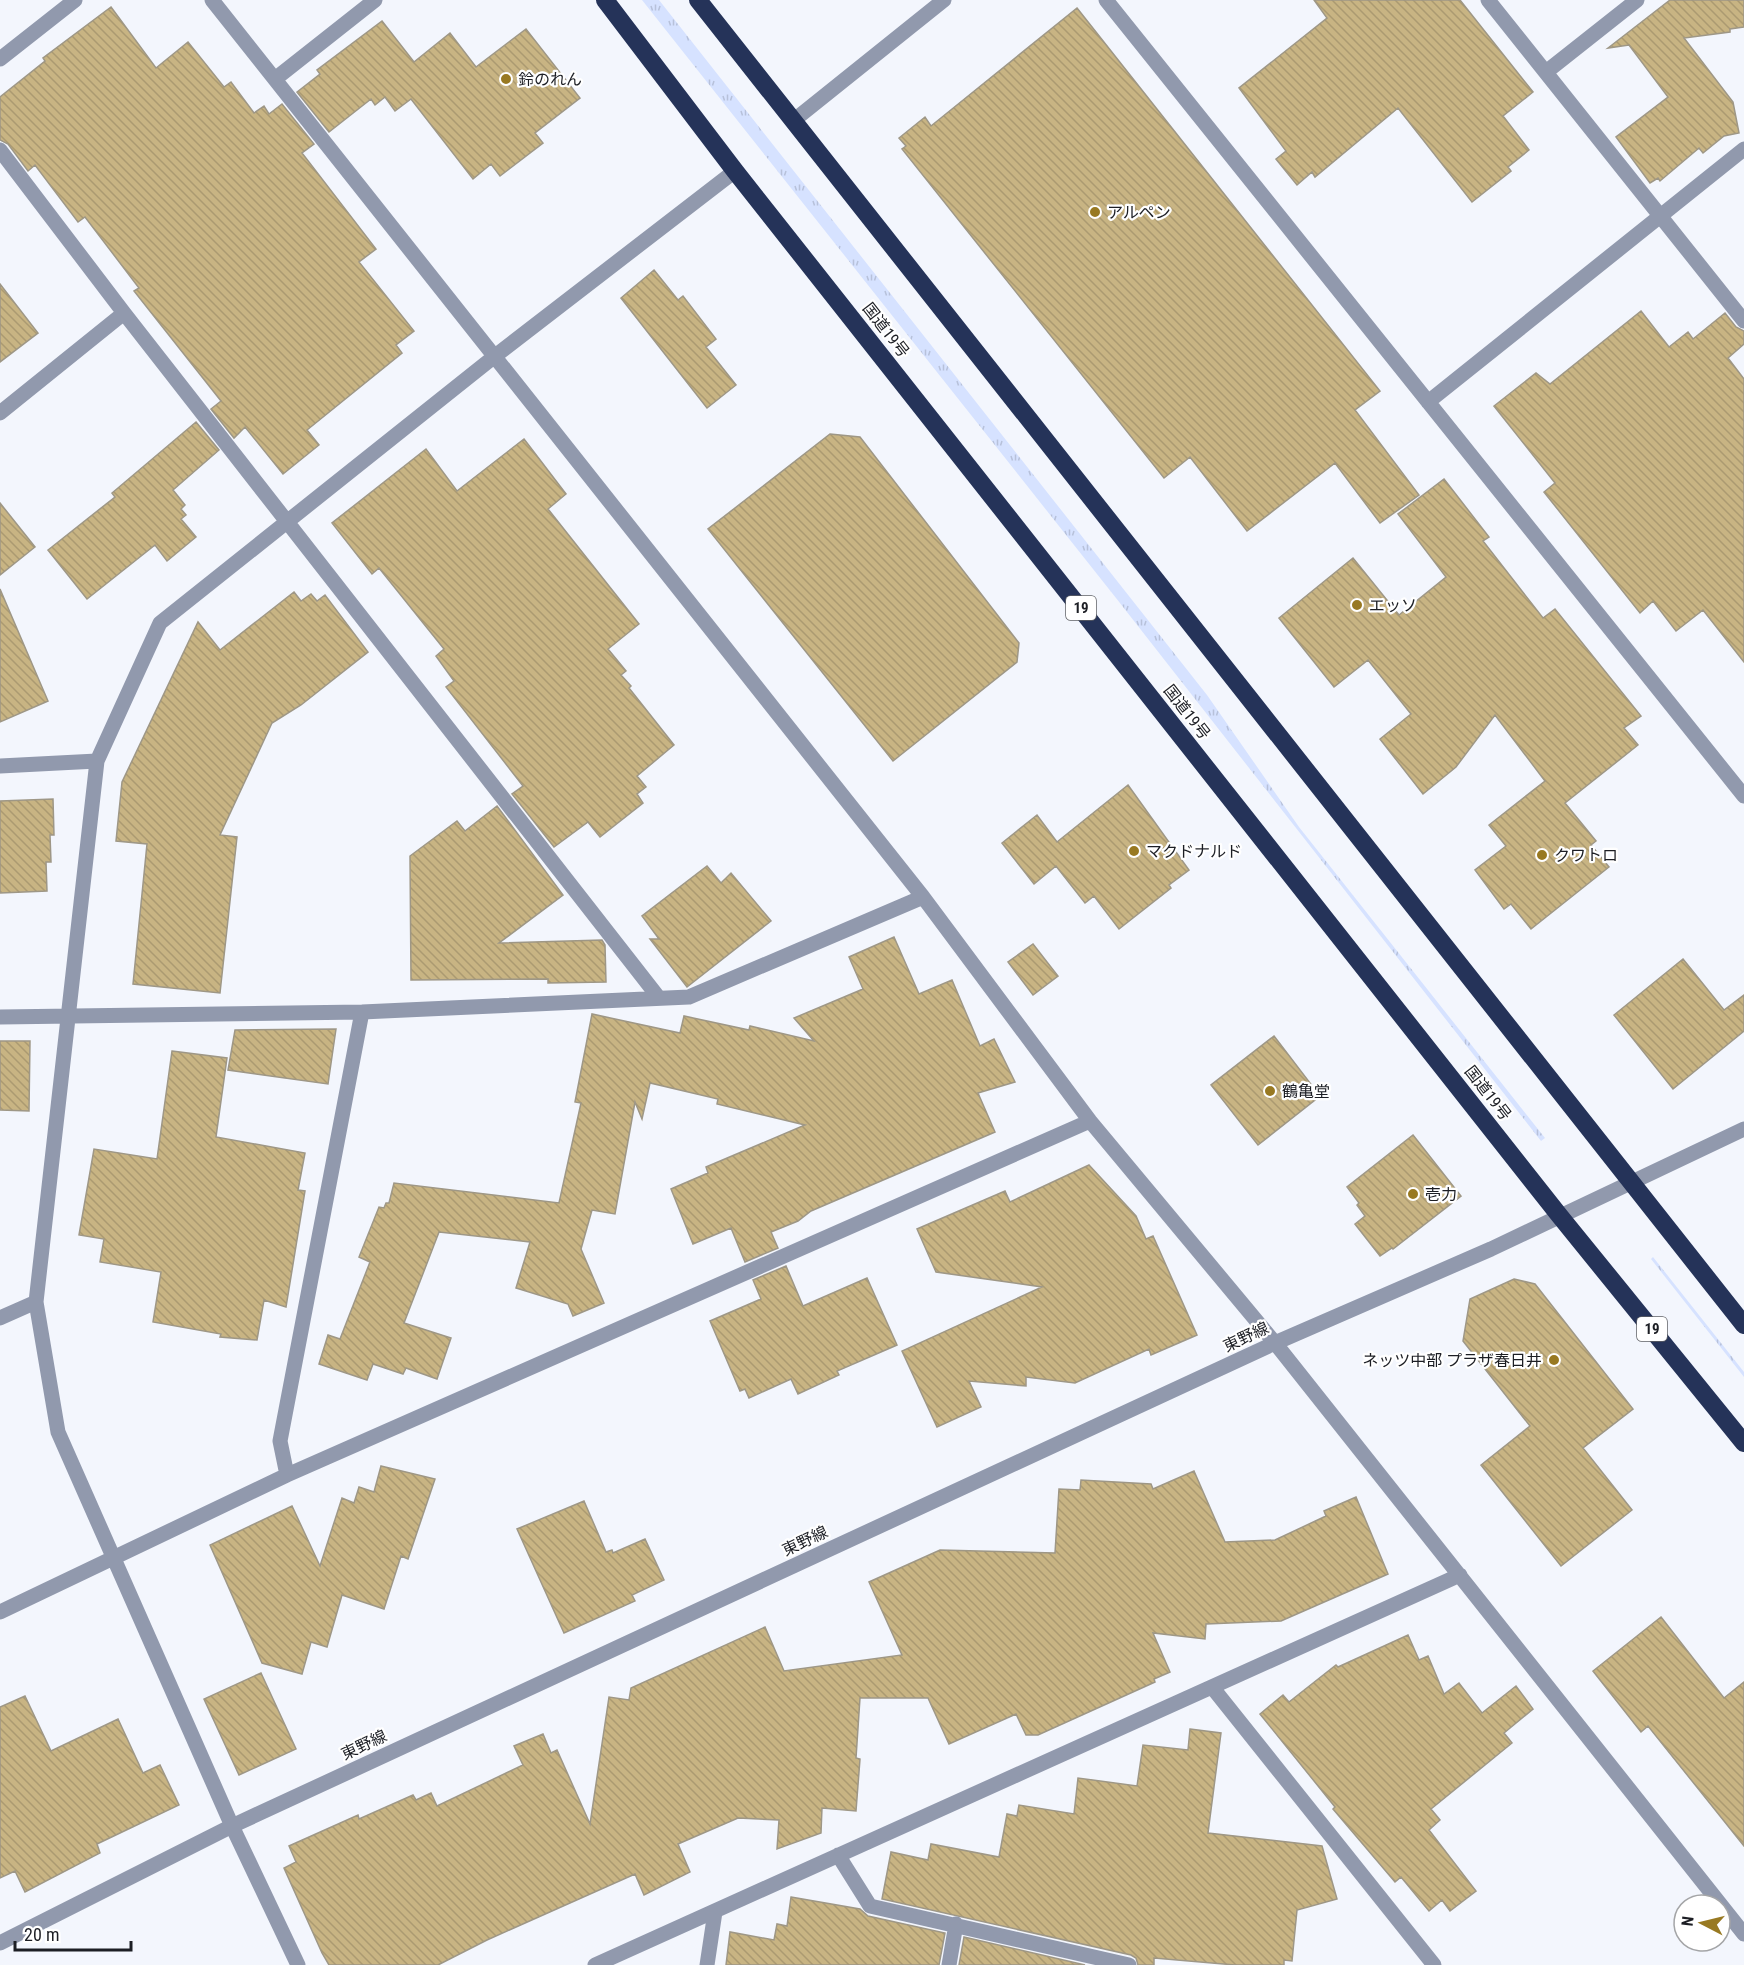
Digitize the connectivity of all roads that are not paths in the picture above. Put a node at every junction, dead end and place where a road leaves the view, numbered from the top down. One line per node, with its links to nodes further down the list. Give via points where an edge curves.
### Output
1 (75, 0): 10 (street)
2 (212, 0): 12 (street)
3 (375, 0): 12 (street)
4 (605, 0): 16 (highway, 国道19号 / 19)
5 (698, 0): 13 (highway)
6 (944, 0): 13 (street)
7 (1106, 0): 21 (street)
8 (1488, 0): 11 (street)
9 (1637, 0): 11 (street)
10 (0, 59)
11 (1546, 72): 17 (street)
12 (275, 78): 20 (street)
13 (793, 121): 34 (highway)
14 (1744, 149): 17 (street)
15 (0, 150): 18 (street)
16 (735, 171): 20 (street); 35 (highway, 国道19号 / 19)
17 (1661, 216): 19 (street); 21 (street)
18 (124, 314): 22 (street); 23 (street)
19 (1744, 321)
20 (495, 356): 23 (street); 27 (street)
21 (1428, 402): 26 (street)
22 (0, 412)
23 (289, 521): 24 (street, via 160,623); 28 (street)
24 (97, 761): 25 (street); 30 (street)
25 (0, 766)
26 (1744, 796)
27 (923, 897): 28 (street, via 688,997); 32 (street)
28 (659, 998): 29 (street)
29 (362, 1012): 30 (street); 41 (street, via 280,1441)
30 (68, 1016): 31 (street); 36 (street)
31 (0, 1017)
32 (1090, 1121): 39 (street); 41 (street)
33 (1744, 1129): 34 (street, 東野線)
34 (1630, 1181): 35 (street, 東野線); 38 (highway)
35 (1559, 1215): 39 (street, 東野線, via 1491,1249); 40 (highway, 国道19号 / 19)
36 (36, 1302): 37 (street); 42 (street, via 58,1432)
37 (0, 1318)
38 (1744, 1325)
39 (1275, 1343): 43 (street); 46 (street, 東野線)
40 (1744, 1443)
41 (287, 1475): 42 (street)
42 (114, 1557): 44 (street); 46 (street)
43 (1460, 1575): 45 (street); 50 (street)
44 (0, 1612)
45 (1212, 1687): 47 (street); 57 (street)
46 (232, 1826): 51 (street, 東野線); 52 (street)
47 (838, 1855): 48 (street); 49 (street, via 870,1906)
48 (715, 1912): 53 (street); 54 (street)
49 (956, 1924): 55 (street); 56 (street)
50 (1744, 1934)
51 (0, 1943)
52 (298, 1965)
53 (595, 1965)
54 (707, 1965)
55 (950, 1965)
56 (1129, 1965)
57 (1434, 1965)

